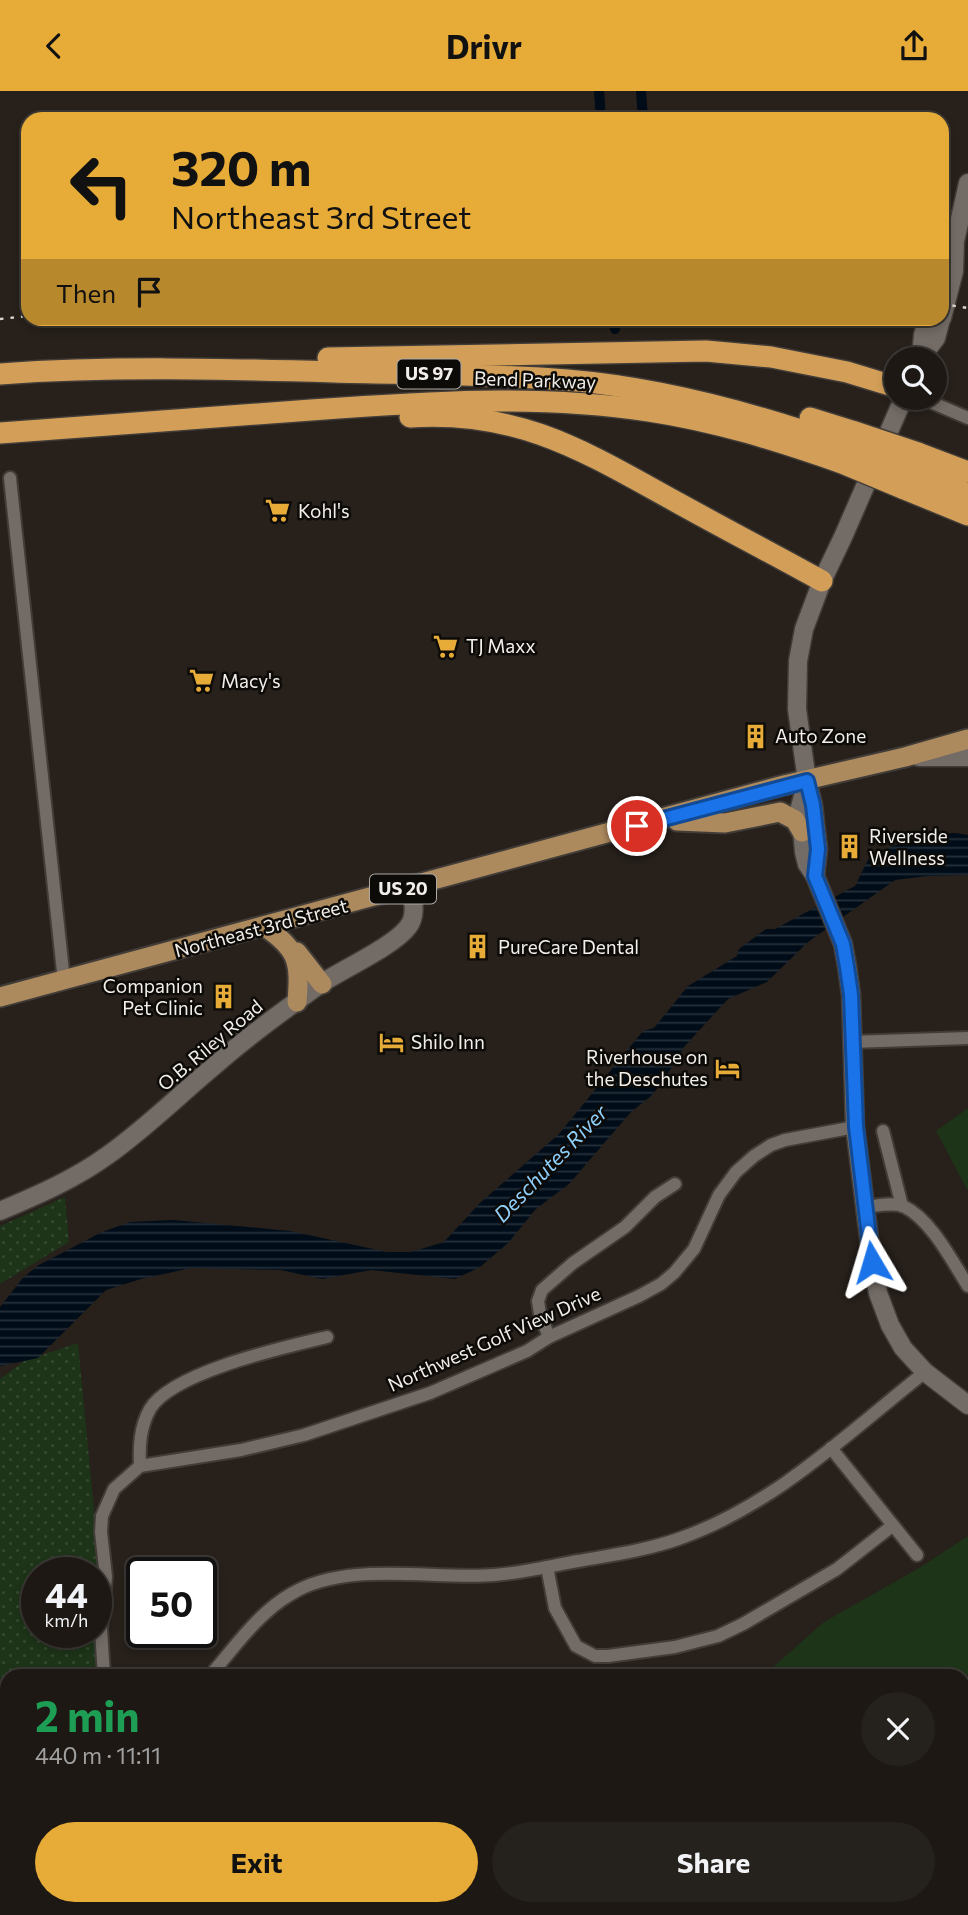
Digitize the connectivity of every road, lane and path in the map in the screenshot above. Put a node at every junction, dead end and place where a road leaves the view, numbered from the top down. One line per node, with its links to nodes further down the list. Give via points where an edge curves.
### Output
1 (968, 183): 2 (main road)
2 (955, 241): 3 (main road); 4 (main road)
3 (949, 255)
4 (949, 289)
5 (926, 326): 7 (main road)
6 (939, 326): 8 (main road)
7 (922, 347)
8 (929, 347)
9 (124, 369): 10 (highway, Bend Parkway / US 97); 11 (highway, via 231,360 706,351 771,357); 17 (highway, Bend Parkway / US 97, via 568,380 720,406)
10 (0, 374)
11 (884, 383)
12 (947, 409): 14 (street)
13 (898, 410): 23 (main road)
14 (968, 418)
15 (170, 420): 16 (highway, Bend Parkway / US 97); 17 (highway, Bend Parkway / US 97, via 467,401 558,401 651,411 775,440); 23 (highway, via 293,424 425,416 486,419 524,428 595,457)
16 (0, 433)
17 (849, 447): 18 (highway, Bend Parkway / US 97, bridge); 18 (highway, bridge)
18 (910, 471): 19 (highway); 21 (highway, Bend Parkway / US 97); 22 (highway, Bend Parkway / US 97)
19 (968, 472)
20 (10, 478): 34 (street)
21 (968, 494)
22 (968, 515)
23 (822, 581): 27 (main road, via 798,661 797,709)
24 (968, 739): 25 (main road, Northeast 3rd Street / US 20)
25 (905, 757): 26 (main road); 27 (main road, Northeast 3rd Street / US 20)
26 (968, 757)
27 (807, 781): 28 (main road, Northeast 3rd Street / US 20); 29 (main road, via 800,807); 30 (main road, via 818,849)
28 (658, 821): 29 (main road, via 725,823 774,811 795,820); 31 (main road, Northeast 3rd Street / US 20)
29 (802, 832): 30 (main road, via 807,865)
30 (815, 876): 39 (main road, via 843,944 851,995)
31 (411, 887): 32 (main road, Northeast 3rd Street / US 20); 35 (main road, O.B. Riley Road, via 414,904 408,927)
32 (265, 927): 33 (main road); 34 (main road, Northeast 3rd Street / US 20)
33 (284, 940): 35 (main road); 37 (main road, via 298,963)
34 (64, 981): 36 (main road, Northeast 3rd Street / US 20)
35 (322, 983): 37 (main road, O.B. Riley Road)
36 (0, 997)
37 (297, 1002): 45 (main road, O.B. Riley Road, via 107,1156)
38 (968, 1038): 39 (street)
39 (851, 1041): 40 (main road)
40 (856, 1127): 44 (main road); 47 (street, Northwest Golf View Drive, via 785,1140 754,1156 719,1195 694,1249 674,1273 639,1296)
41 (883, 1131): 43 (street)
42 (675, 1184): 47 (street, via 542,1290 538,1301)
43 (902, 1206): 44 (street); 46 (street, via 930,1229)
44 (864, 1207): 49 (main road, via 878,1293 903,1348)
45 (0, 1211)
46 (968, 1286)
47 (549, 1337): 52 (street, Northwest Golf View Drive, via 430,1393 304,1435)
48 (327, 1338): 52 (street, via 275,1349 178,1383 163,1393 143,1426)
49 (925, 1372): 50 (main road); 51 (street)
50 (968, 1405)
51 (831, 1448): 53 (street); 55 (street, via 750,1507 714,1525 644,1549)
52 (141, 1466): 56 (street, via 114,1489 102,1517)
53 (892, 1527): 54 (street); 55 (street, via 837,1569 718,1636 608,1656 596,1656 576,1646 555,1608)
54 (917, 1555)
55 (547, 1567): 57 (street, via 496,1575 415,1572 314,1583 275,1605)
56 (104, 1669)
57 (216, 1669)

